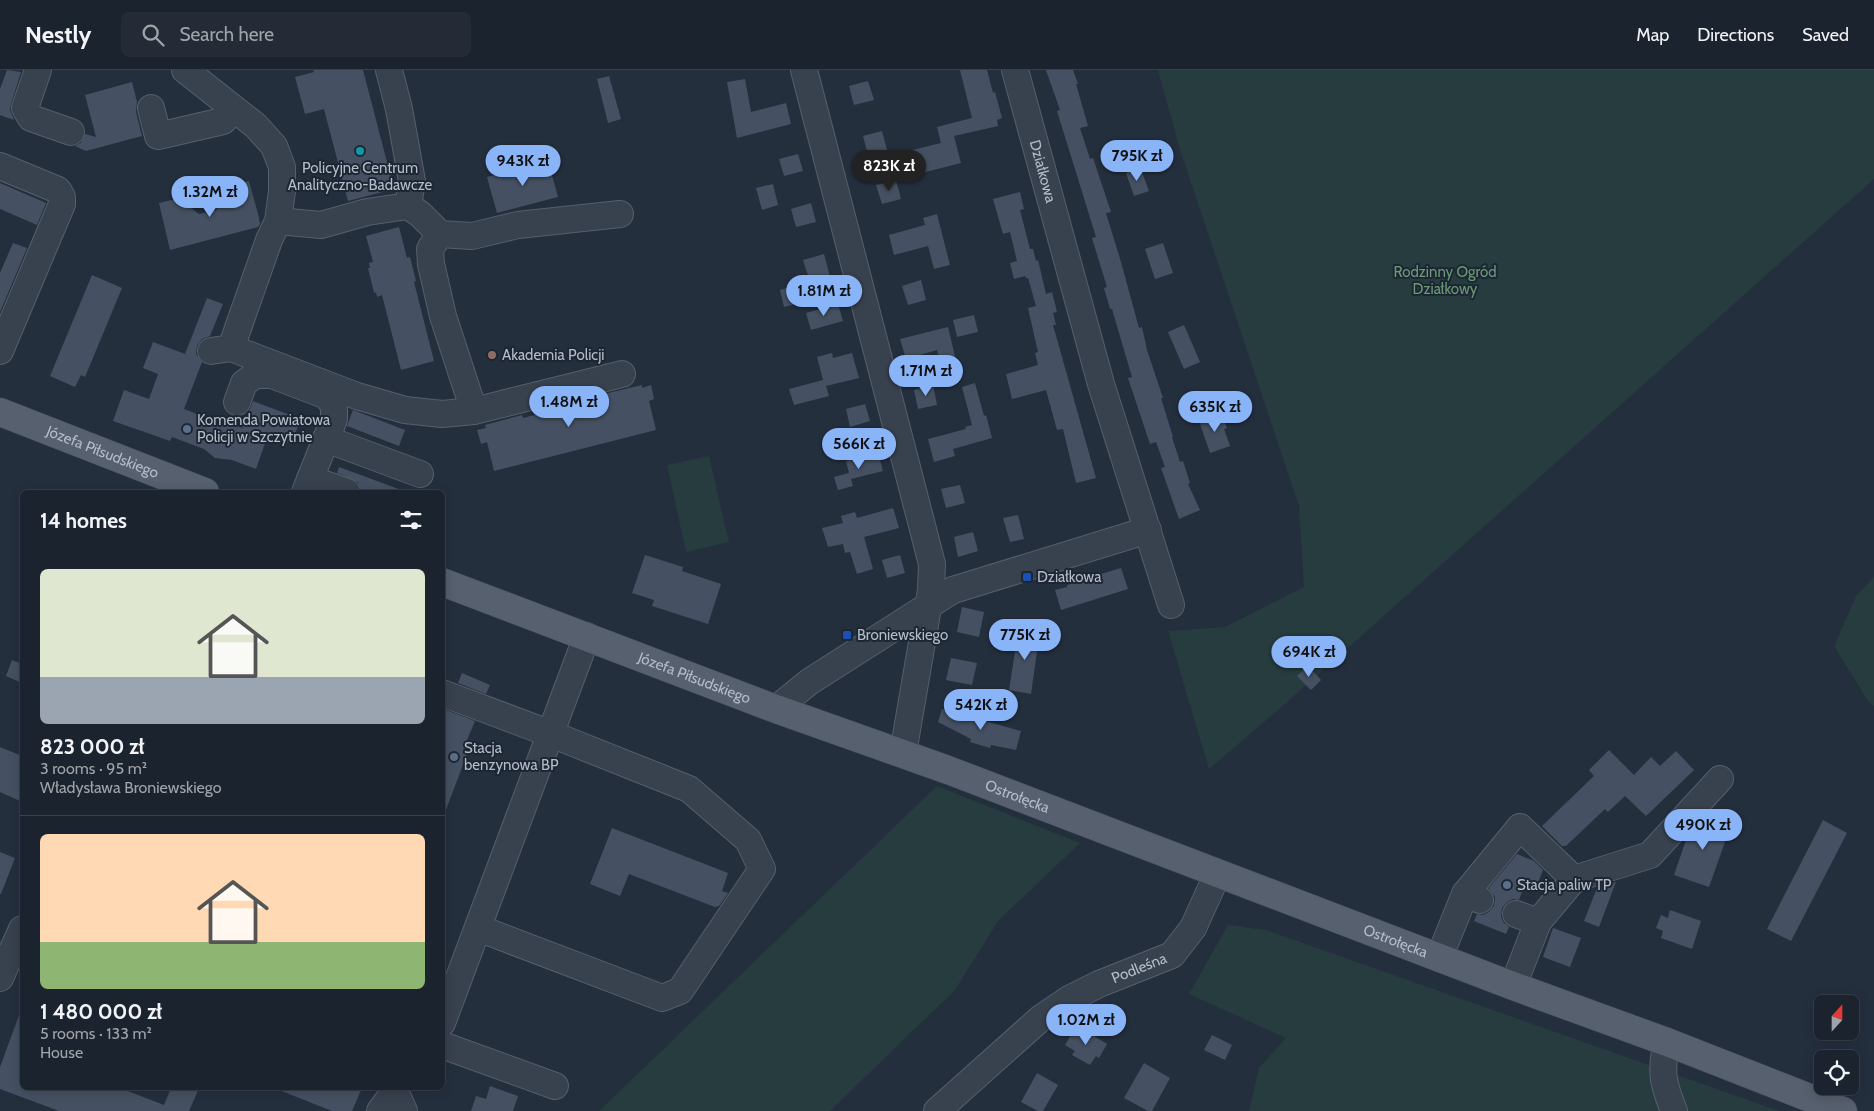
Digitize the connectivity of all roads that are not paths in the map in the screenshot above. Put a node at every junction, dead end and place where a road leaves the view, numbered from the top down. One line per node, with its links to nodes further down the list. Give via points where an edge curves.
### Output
1 (38, 70): 8 (street, via 26,108 28,113 31,118)
2 (185, 70): 7 (street)
3 (389, 70): 10 (street, via 412,180)
4 (804, 70): 27 (street, via 931,553)
5 (1015, 70): 24 (street, Działkowa, via 1101,384)
6 (151, 108): 7 (street, via 158,136 223,121)
7 (234, 109): 12 (street, via 274,146 282,167)
8 (71, 132)
9 (0, 166): 14 (street, via 58,190 62,197 62,204)
10 (408, 206): 12 (street, via 367,212 321,225); 13 (street)
11 (620, 214): 13 (street, via 518,225 472,236)
12 (278, 221): 17 (street, via 221,350 406,410 442,414)
13 (440, 234): 17 (street, via 430,249 431,264 443,316)
14 (2, 343)
15 (622, 374): 17 (street)
16 (237, 402): 19 (street, via 244,383 255,375 272,375 327,396 334,406 334,419)
17 (474, 411)
18 (0, 412): 22 (main road, Józefa Piłsudskiego)
19 (326, 439): 20 (street); 21 (street)
20 (420, 474)
21 (308, 486): 23 (street)
22 (200, 490)
23 (334, 490)
24 (1148, 530): 26 (street, Działkowa); 27 (street, via 953,590)
25 (445, 583): 28 (main road, Józefa Piłsudskiego)
26 (1171, 604)
27 (928, 606): 30 (street, via 808,682); 32 (street)
28 (587, 636): 30 (main road, Józefa Piłsudskiego); 31 (street)
29 (445, 694): 31 (street)
30 (776, 709): 32 (main road, Józefa Piłsudskiego)
31 (551, 734): 37 (street); 37 (street, via 689,789 748,840 762,869 680,991 662,998)
32 (903, 753): 33 (main road, Józefa Piłsudskiego)
33 (948, 770): 35 (main road, Ostrołęcka)
34 (1720, 779): 36 (street, via 1650,855)
35 (1218, 872): 39 (main road, Ostrołęcka); 49 (street, Podleśna, via 1193,928 1172,955 1069,999 1041,1018)
36 (1574, 879): 39 (street, via 1520,827 1473,897); 41 (street, via 1527,918)
37 (478, 928): 42 (street)
38 (20, 933): 40 (street)
39 (1439, 958): 41 (main road, Ostrołęcka)
40 (0, 978)
41 (1513, 986): 43 (main road, Ostrołęcka)
42 (445, 1016)
43 (1667, 1042): 47 (main road, Ostrołęcka); 50 (street, via 1662,1063 1665,1089)
44 (445, 1046): 45 (street)
45 (555, 1086)
46 (396, 1094): 48 (street)
47 (1838, 1110)
48 (380, 1111)
49 (937, 1111)
50 (1674, 1111)

